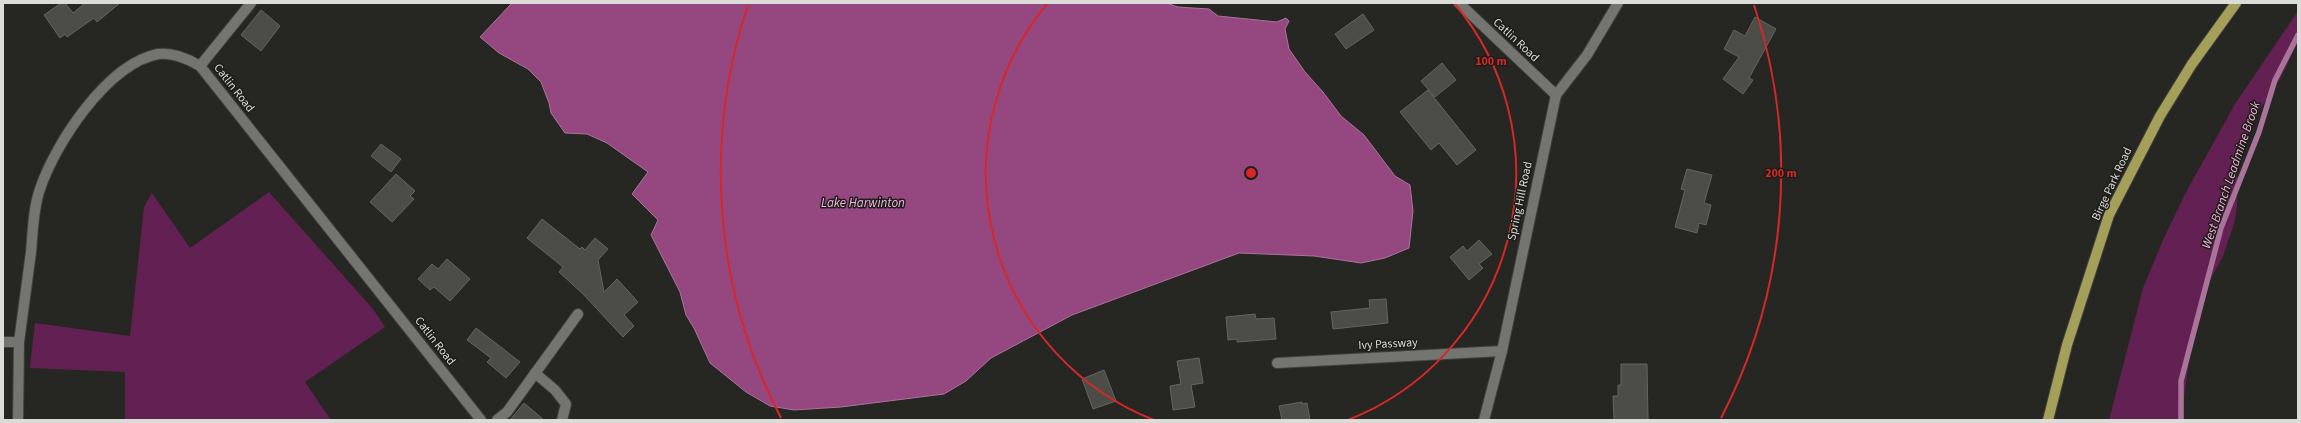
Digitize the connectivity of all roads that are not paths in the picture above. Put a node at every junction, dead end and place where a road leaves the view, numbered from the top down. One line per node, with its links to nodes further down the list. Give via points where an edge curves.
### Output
1 (251, 3): 5 (street)
2 (1459, 3): 6 (street, Catlin Road)
3 (1618, 3): 6 (street, Spring Hill Road, via 1587,55)
4 (2236, 3): 18 (main road, Birge Park Road, via 2192,64 2160,116 2109,215 2067,345)
5 (200, 66): 9 (street, Catlin Road, via 188,58 159,54 137,61 97,95 63,139 39,190); 14 (street, Catlin Road)
6 (1556, 95): 10 (street, Spring Hill Road)
7 (578, 314): 12 (street)
8 (3, 342): 9 (street)
9 (19, 342): 13 (street, Catlin Road)
10 (1502, 351): 11 (street, Ivy Passway); 17 (street, Spring Hill Road)
11 (1277, 364)
12 (535, 373): 15 (street, via 507,412); 16 (street, via 555,390 566,404)
13 (18, 420)
14 (481, 420)
15 (498, 420)
16 (562, 420)
17 (1484, 420)
18 (2048, 420)

